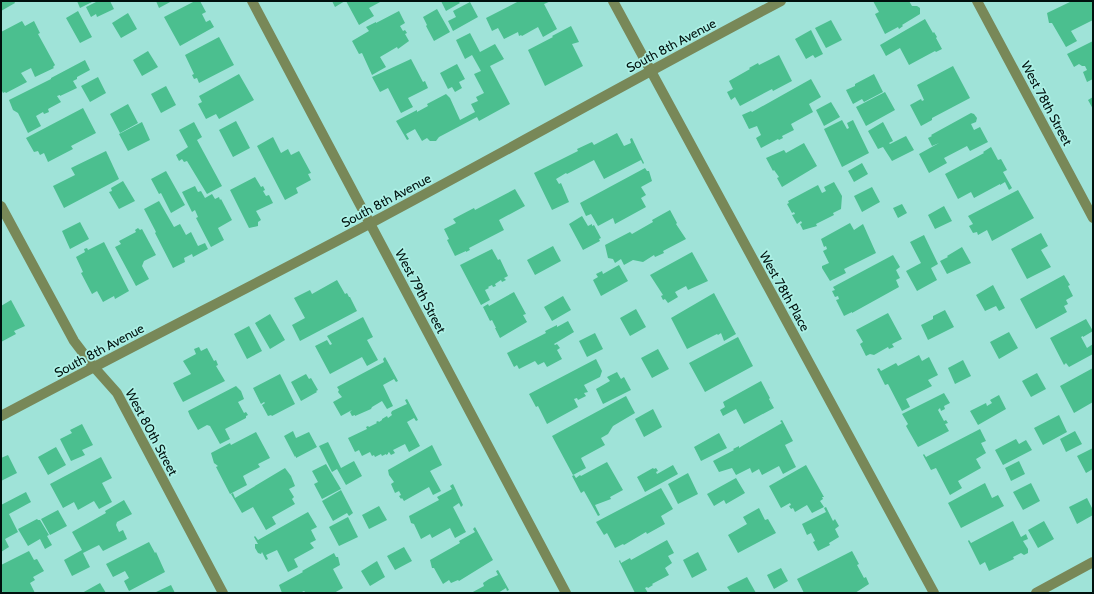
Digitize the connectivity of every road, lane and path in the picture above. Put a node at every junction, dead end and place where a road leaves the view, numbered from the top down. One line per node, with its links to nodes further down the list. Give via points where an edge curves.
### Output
1 (252, 1): 8 (street, West 79th Street)
2 (613, 1): 5 (street, West 78th Place)
3 (780, 1): 5 (street, South 8th Avenue)
4 (977, 1): 7 (street, West 78th Street)
5 (650, 71): 8 (street, South 8th Avenue); 14 (street, West 78th Place)
6 (1, 206): 9 (street, West 80th Street, via 74,342)
7 (1093, 218)
8 (370, 223): 9 (street, South 8th Avenue); 13 (street, West 79th Street)
9 (93, 366): 10 (street, South 8th Avenue); 12 (street, West 80th Street, via 117,393)
10 (1, 416)
11 (1093, 562): 15 (street)
12 (224, 593)
13 (566, 593)
14 (934, 593)
15 (1036, 593)

